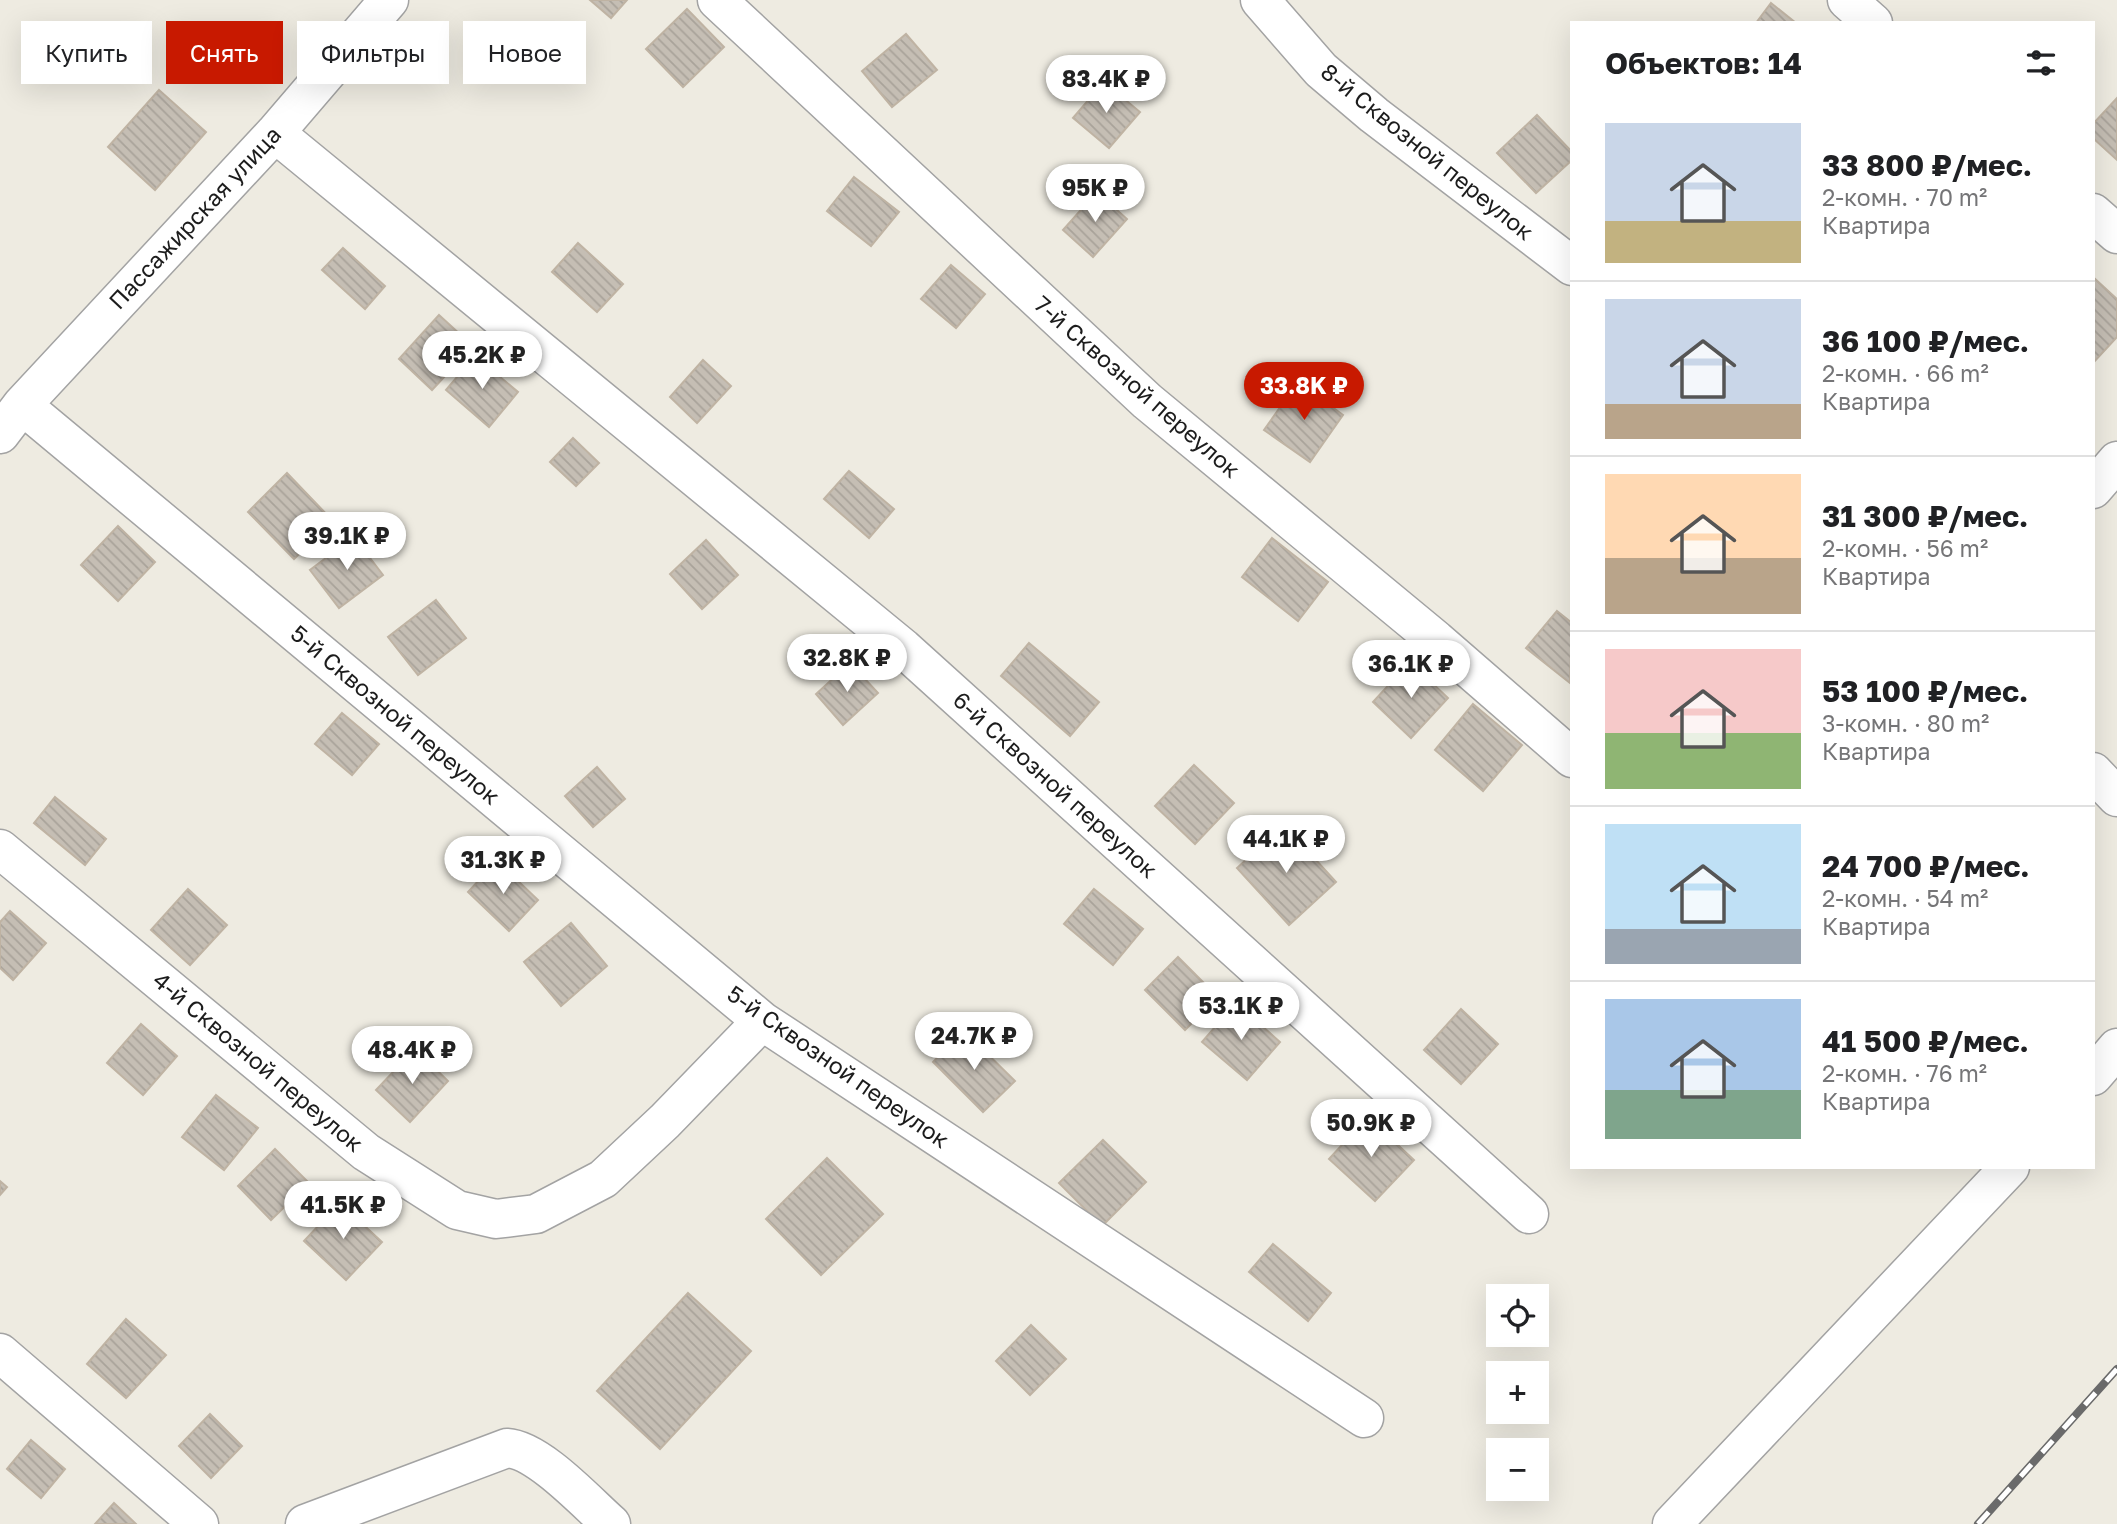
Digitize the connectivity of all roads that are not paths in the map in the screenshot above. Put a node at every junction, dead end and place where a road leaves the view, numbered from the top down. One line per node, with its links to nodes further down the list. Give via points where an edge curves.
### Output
1 (389, 0): 6 (street, Пассажирская улица)
2 (717, 0): 13 (street, 7-й Сквозной переулок, via 1147,401)
3 (1260, 0): 9 (street, 8-й Сквозной переулок, via 1321,69 1374,115)
4 (1847, 0): 5 (street)
5 (1871, 21)
6 (275, 132): 10 (street, Пассажирская улица); 21 (street, 6-й Сквозной переулок, via 903,648)
7 (2095, 216): 8 (street)
8 (2117, 234)
9 (1570, 264)
10 (11, 420): 17 (street, 5-й Сквозной переулок)
11 (2117, 461): 12 (street)
12 (2095, 487)
13 (1570, 756)
14 (2095, 774): 15 (street)
15 (2117, 797)
16 (0, 849): 17 (street, 4-й Сквозной переулок, via 366,1152 457,1210 496,1219 536,1214 603,1179)
17 (762, 1021): 23 (street, 5-й Сквозной переулок)
18 (2117, 1048): 19 (street)
19 (2095, 1074)
20 (2008, 1169): 27 (street)
21 (1529, 1214)
22 (0, 1353): 24 (street)
23 (1364, 1418)
24 (199, 1524)
25 (305, 1524): 26 (street, via 517,1448 534,1457)
26 (611, 1524)
27 (1672, 1524)

